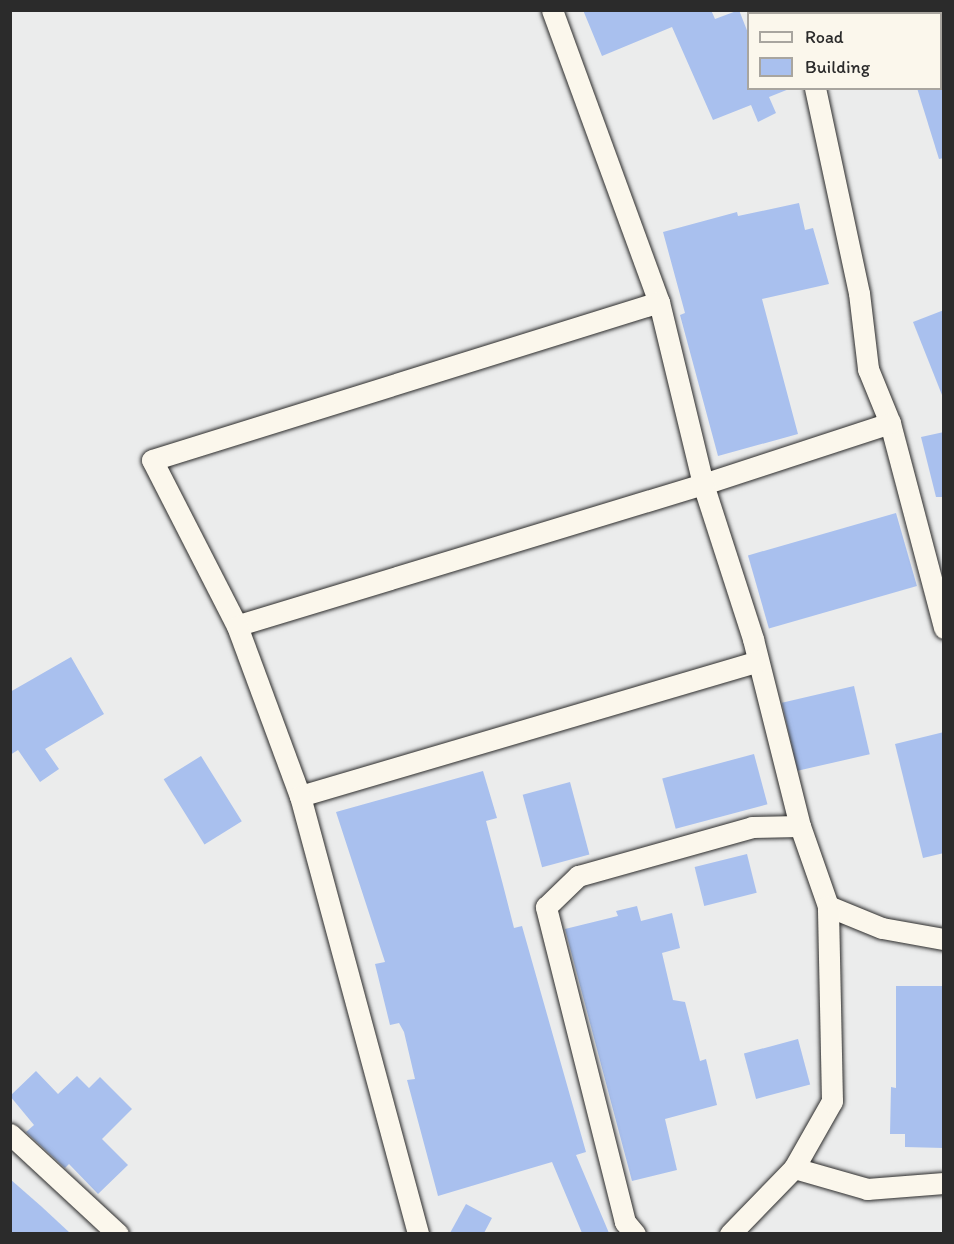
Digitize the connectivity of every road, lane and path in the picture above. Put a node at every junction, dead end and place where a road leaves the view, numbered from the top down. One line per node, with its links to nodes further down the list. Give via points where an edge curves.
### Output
1 (552, 10): 3 (street)
2 (815, 90): 4 (street, via 859,293 868,369)
3 (659, 302): 5 (street); 6 (street, via 152,459)
4 (890, 423): 5 (street); 7 (street)
5 (703, 484): 6 (street); 8 (street)
6 (237, 626): 9 (street)
7 (944, 628)
8 (758, 661): 9 (street); 10 (street)
9 (300, 796): 17 (street)
10 (800, 826): 11 (street); 18 (street, via 752,827 578,876 546,907 625,1222)
11 (828, 906): 12 (street, via 882,928); 14 (street, via 832,1101)
12 (944, 939)
13 (10, 1134): 16 (street)
14 (794, 1168): 15 (street, via 867,1189); 19 (street)
15 (944, 1184)
16 (118, 1233)
17 (418, 1233)
18 (635, 1233)
19 (730, 1233)

